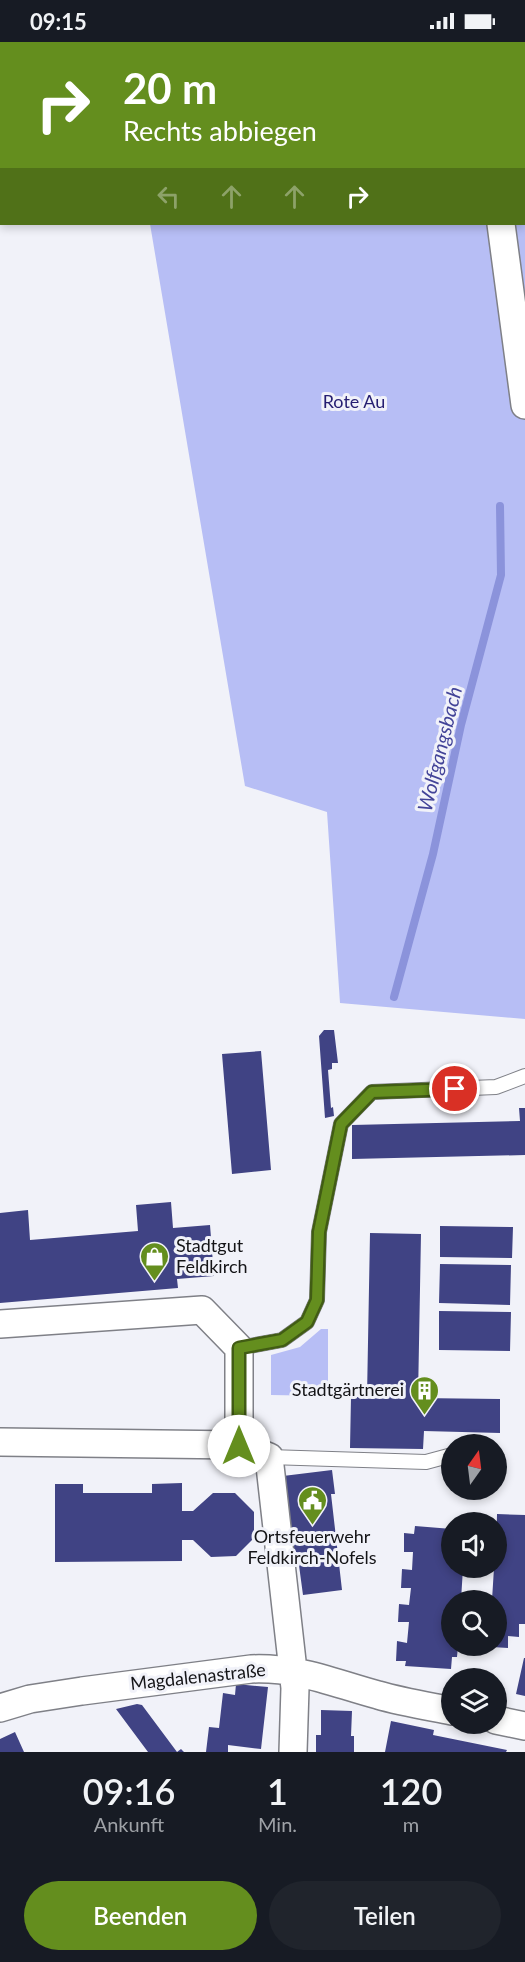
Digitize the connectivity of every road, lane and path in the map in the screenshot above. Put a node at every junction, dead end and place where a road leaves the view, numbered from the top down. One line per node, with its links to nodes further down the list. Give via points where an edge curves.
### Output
1 (501, 225): 2 (street)
2 (525, 405)
3 (525, 1076): 5 (lane, via 496,1087 372,1092 341,1124 319,1232 317,1300 307,1322 282,1340)
4 (0, 1324): 5 (street, via 202,1310)
5 (239, 1348): 7 (street)
6 (0, 1442): 7 (street)
7 (239, 1446): 8 (street)
8 (269, 1457): 9 (lane, via 426,1462); 10 (street, Magdalenastraße)
9 (441, 1458)
10 (293, 1672): 11 (street, Magdalenastraße, via 251,1669 61,1694); 12 (street); 15 (street)
11 (0, 1708)
12 (441, 1709)
13 (507, 1722): 14 (street)
14 (525, 1726)
15 (293, 1752)

